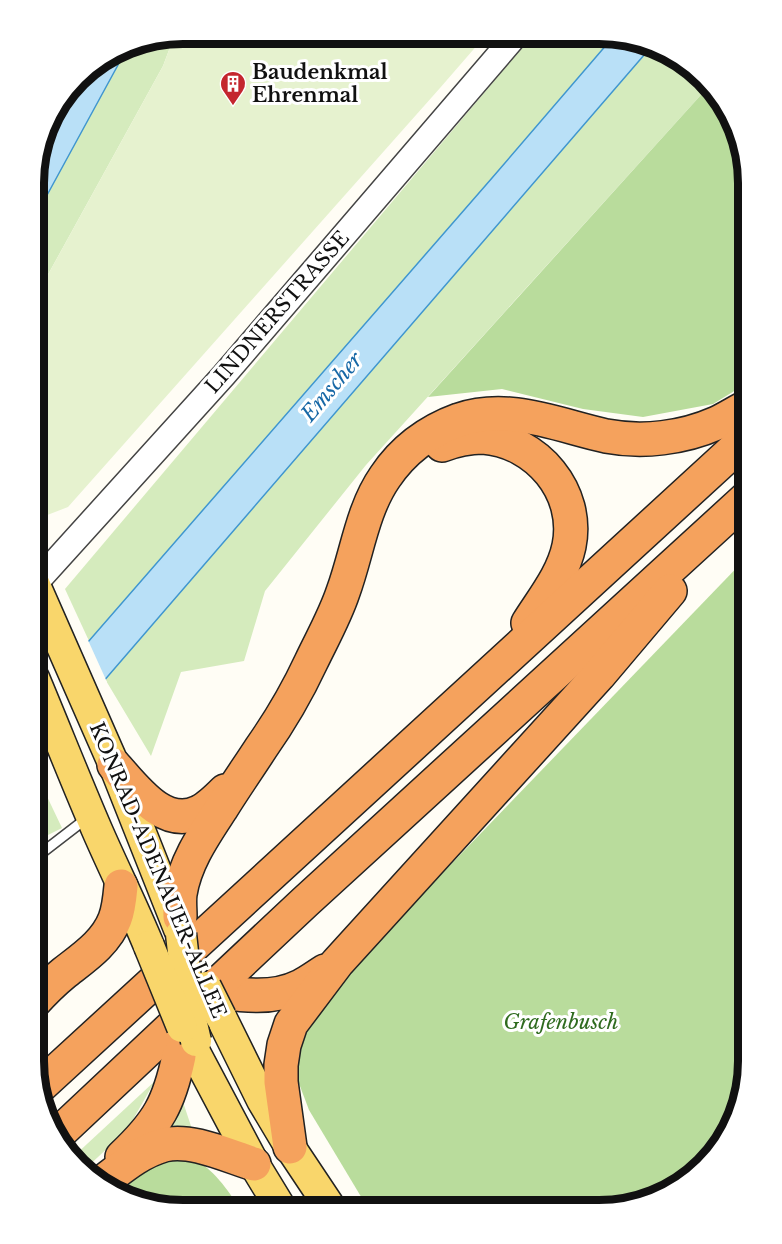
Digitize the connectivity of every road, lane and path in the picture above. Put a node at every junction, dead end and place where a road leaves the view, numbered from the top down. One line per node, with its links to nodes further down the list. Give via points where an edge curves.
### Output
1 (508, 44): 6 (street, LINDNERSTRASSE)
2 (738, 412): 11 (highway, via 697,431 652,439 607,436 540,418 501,413 462,419 426,436 396,462 374,495 343,594 315,655 295,696)
3 (738, 446): 8 (highway)
4 (738, 506): 20 (highway)
5 (738, 507): 16 (highway, via 599,675)
6 (44, 583)
7 (44, 607): 10 (main road, KONRAD-ADENAUER-ALLEE)
8 (506, 658): 15 (highway, via 561,571 570,544 570,516 554,476 534,456 509,442 467,438 427,453 406,473 391,498 330,668 296,730 208,864); 19 (highway)
9 (44, 702): 12 (main road, KONRAD-ADENAUER-ALLEE)
10 (114, 765): 11 (highway, via 150,802 175,816 206,808); 15 (main road, KONRAD-ADENAUER-ALLEE)
11 (247, 769): 15 (highway, via 206,830 189,865 180,893)
12 (91, 816): 13 (lane); 14 (main road, KONRAD-ADENAUER-ALLEE)
13 (44, 851)
14 (121, 886): 15 (main road, KONRAD-ADENAUER-ALLEE); 17 (highway, via 115,919 104,939)
15 (187, 951): 16 (highway, via 263,996 302,985); 18 (main road, bridge); 18 (main road, KONRAD-ADENAUER-ALLEE, bridge, via 177,1018); 21 (main road, KONRAD-ADENAUER-ALLEE)
16 (337, 963): 21 (highway, via 291,1024 284,1045 281,1082)
17 (44, 992)
18 (189, 1055): 22 (main road, KONRAD-ADENAUER-ALLEE); 23 (highway, via 152,1126)
19 (45, 1081)
20 (62, 1131)
21 (290, 1147): 26 (main road, KONRAD-ADENAUER-ALLEE)
22 (254, 1164): 24 (highway, via 206,1148 165,1145 129,1161); 25 (main road, KONRAD-ADENAUER-ALLEE)
23 (103, 1175)
24 (107, 1178)
25 (277, 1201)
26 (326, 1201)

